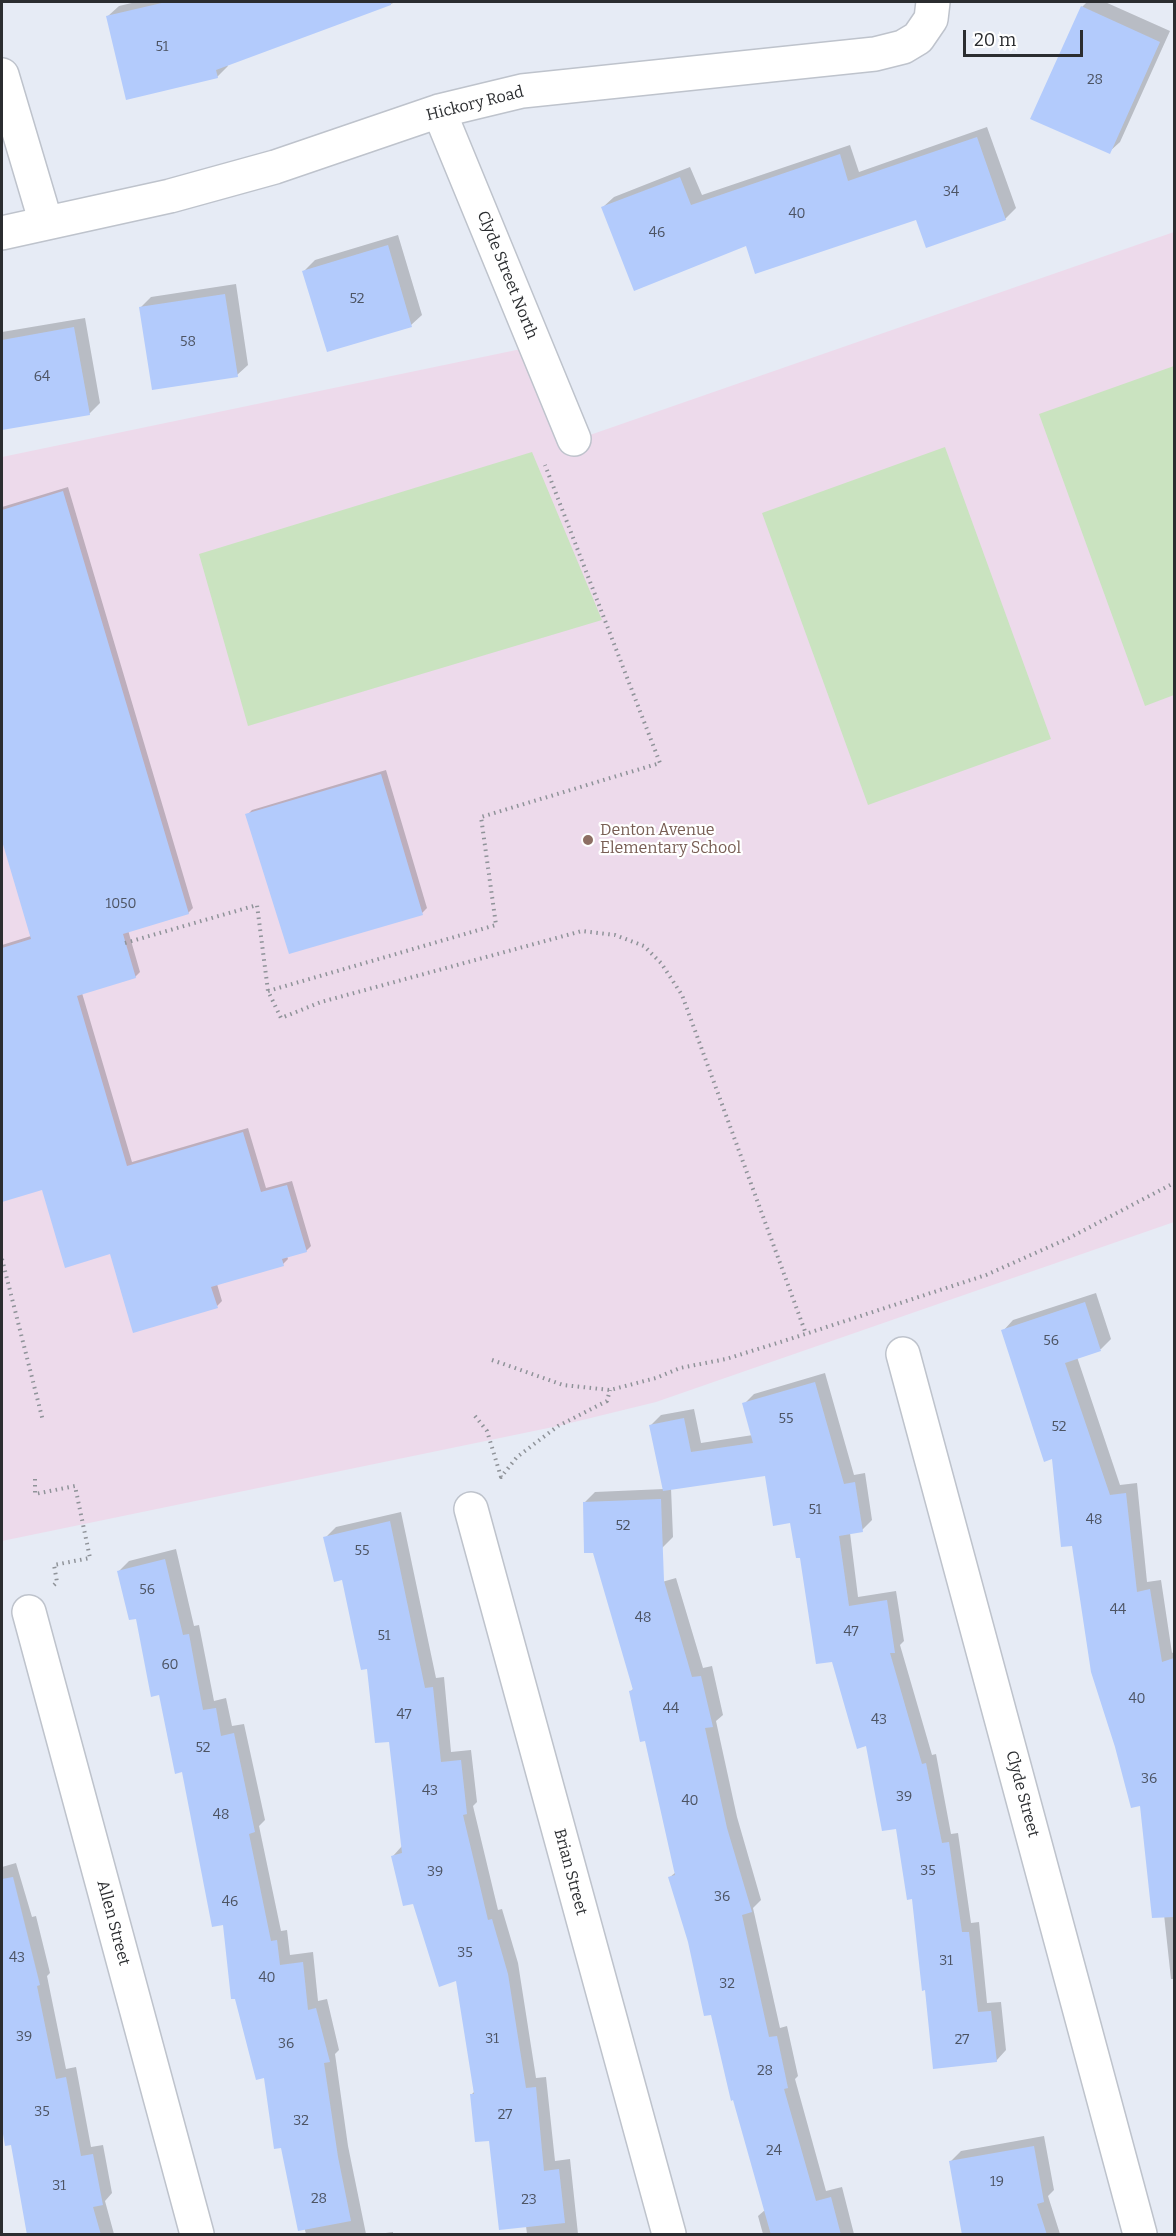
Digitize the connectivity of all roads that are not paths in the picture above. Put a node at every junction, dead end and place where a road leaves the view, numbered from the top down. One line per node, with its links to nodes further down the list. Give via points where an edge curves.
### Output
1 (933, 2): 3 (street, Hickory Road, via 931,19 918,38 903,47 875,54 522,91)
2 (2, 75): 4 (street)
3 (439, 111): 4 (street, Hickory Road, via 275,167 170,196); 6 (street, Clyde Street North)
4 (46, 222): 5 (street, Hickory Road)
5 (2, 233)
6 (574, 439)
7 (903, 1354): 12 (street, Clyde Street)
8 (471, 1509): 11 (street, Brian Street)
9 (29, 1612): 10 (street, Allen Street)
10 (196, 2235)
11 (669, 2235)
12 (1140, 2235)

